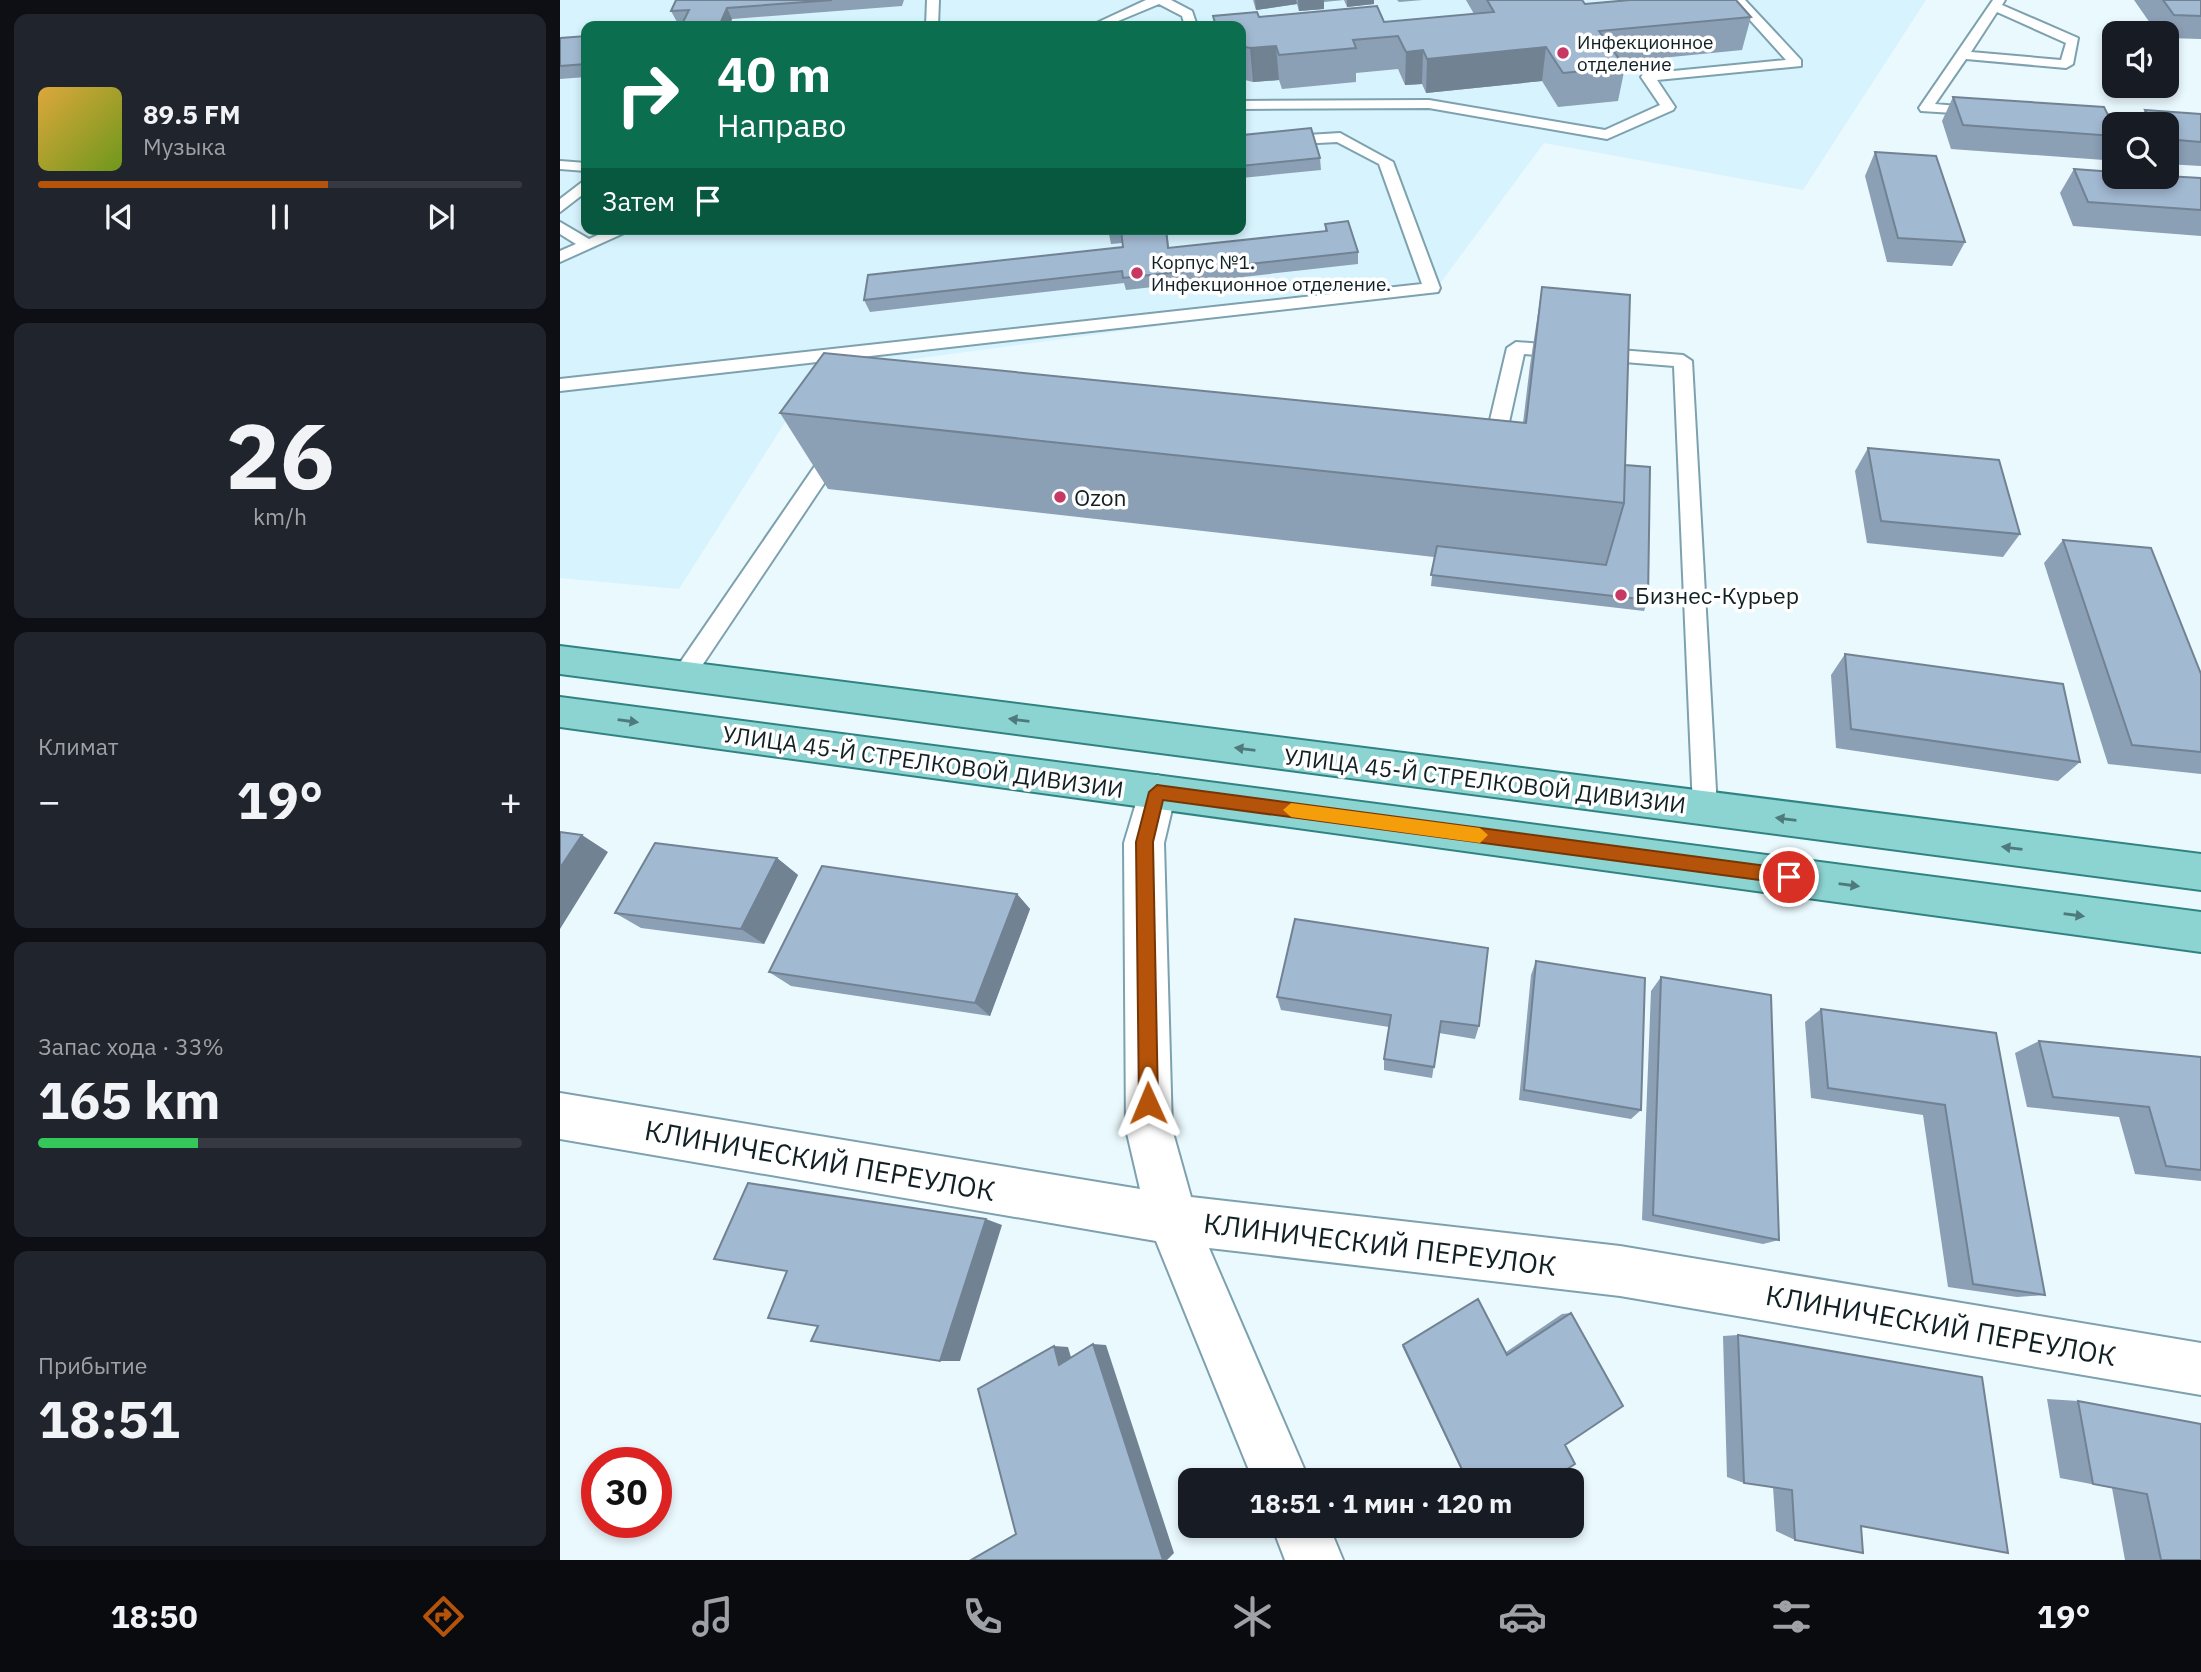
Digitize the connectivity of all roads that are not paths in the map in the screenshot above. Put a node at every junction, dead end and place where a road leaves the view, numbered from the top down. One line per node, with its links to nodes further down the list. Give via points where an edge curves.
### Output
1 (933, 0): 5 (lane)
2 (1159, 0): 6 (lane); 7 (lane, via 1188,14)
3 (1997, 3): 8 (lane); 8 (lane, via 2073,41 2066,64)
4 (1739, 6): 9 (lane, via 1797,63 1648,77 1668,107 1607,135 1429,104)
5 (932, 21)
6 (1108, 21)
7 (1190, 21)
8 (1962, 55): 10 (lane, via 1926,108)
9 (1246, 105)
10 (1995, 112)
11 (2063, 117): 12 (lane)
12 (2201, 125)
13 (1246, 143): 22 (lane, via 1340,137 1385,162 1432,288)
14 (560, 165): 15 (lane)
15 (581, 167)
16 (581, 188): 17 (lane)
17 (560, 207)
18 (560, 227): 20 (lane)
19 (611, 235): 20 (lane)
20 (588, 245): 21 (lane)
21 (560, 257)
22 (560, 384)
23 (852, 426): 26 (lane)
24 (1477, 459): 29 (lane, via 1491,460 1516,348 1683,361)
25 (560, 660): 26 (main road, УЛИЦА 45-Й СТРЕЛКОВОЙ ДИВИЗИИ)
26 (682, 676): 29 (main road, УЛИЦА 45-Й СТРЕЛКОВОЙ ДИВИЗИИ, one-way to 26)
27 (560, 712): 28 (main road, УЛИЦА 45-Й СТРЕЛКОВОЙ ДИВИЗИИ, one-way to 28)
28 (1157, 792): 31 (main road, УЛИЦА 45-Й СТРЕЛКОВОЙ ДИВИЗИИ, one-way to 31); 33 (street, via 1144,842 1149,1129)
29 (1705, 808): 30 (main road, УЛИЦА 45-Й СТРЕЛКОВОЙ ДИВИЗИИ, one-way to 29)
30 (2201, 872)
31 (2201, 932)
32 (560, 1116): 33 (street, КЛИНИЧЕСКИЙ ПЕРЕУЛОК)
33 (1172, 1219): 34 (street, КЛИНИЧЕСКИЙ ПЕРЕУЛОК, via 1620,1271); 35 (street)
34 (2201, 1369)
35 (1276, 1468)
36 (1305, 1538): 37 (street)
37 (1314, 1560)

